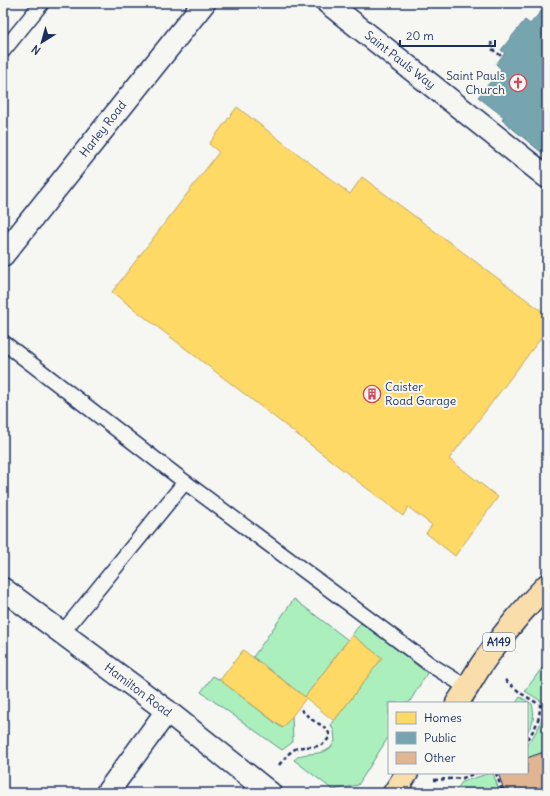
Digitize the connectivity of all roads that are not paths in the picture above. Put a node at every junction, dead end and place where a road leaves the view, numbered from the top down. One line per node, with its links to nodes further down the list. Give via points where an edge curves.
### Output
1 (42, 3): 4 (lane)
2 (204, 3): 6 (street, Harley Road)
3 (328, 3): 5 (street, Saint Pauls Way)
4 (3, 51)
5 (547, 177)
6 (3, 255)
7 (3, 342): 8 (lane)
8 (185, 482): 11 (lane); 12 (lane, via 431,665)
9 (547, 585): 12 (main road, A149, via 483,662)
10 (3, 589): 11 (street, Hamilton Road)
11 (62, 633): 13 (street, Hamilton Road)
12 (462, 695)
13 (167, 711): 14 (street, Hamilton Road); 15 (street)
14 (266, 790)
15 (107, 793)

